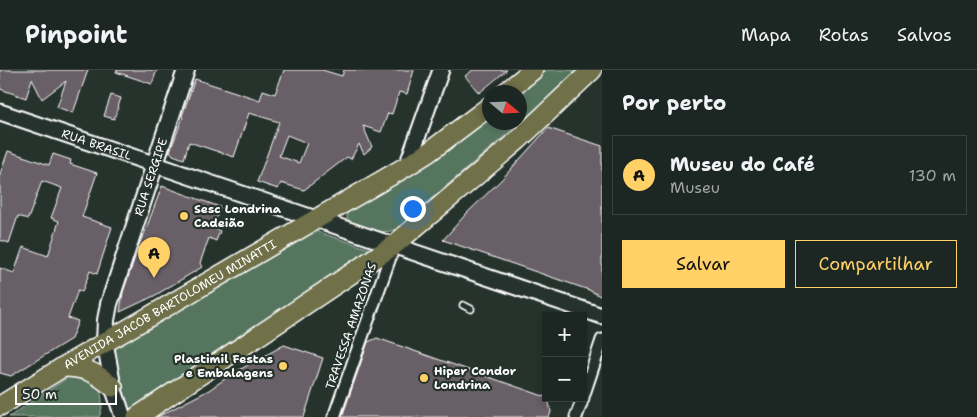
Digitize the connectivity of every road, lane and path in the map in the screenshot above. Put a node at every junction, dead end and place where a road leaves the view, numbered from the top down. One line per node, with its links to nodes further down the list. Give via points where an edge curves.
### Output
1 (186, 70): 8 (main road, RUA SERGIPE)
2 (441, 70): 9 (street)
3 (533, 70): 5 (main road)
4 (592, 70): 11 (main road, via 518,140)
5 (515, 85)
6 (0, 112): 8 (street, RUA BRASIL)
7 (482, 112): 9 (main road, AVENIDA JACOB BARTOLOMEU MINATTI)
8 (154, 163): 10 (street, RUA BRASIL); 16 (main road, RUA SERGIPE, via 109,304)
9 (407, 166): 10 (main road, AVENIDA JACOB BARTOLOMEU MINATTI)
10 (317, 219): 11 (street, RUA BRASIL); 16 (main road, AVENIDA JACOB BARTOLOMEU MINATTI)
11 (394, 245): 14 (street, RUA BRASIL); 23 (main road); 24 (street, TRAVESSA AMAZONAS)
12 (463, 305): 13 (lane)
13 (471, 308)
14 (602, 316)
15 (602, 340): 18 (street)
16 (105, 342): 17 (main road, AVENIDA JACOB BARTOLOMEU MINATTI); 19 (street)
17 (63, 366): 19 (main road, via 91,371); 20 (main road, AVENIDA JACOB BARTOLOMEU MINATTI)
18 (587, 385)
19 (113, 387): 22 (street)
20 (4, 399)
21 (581, 402): 25 (street)
22 (122, 417)
23 (137, 417)
24 (334, 417)
25 (576, 417)

